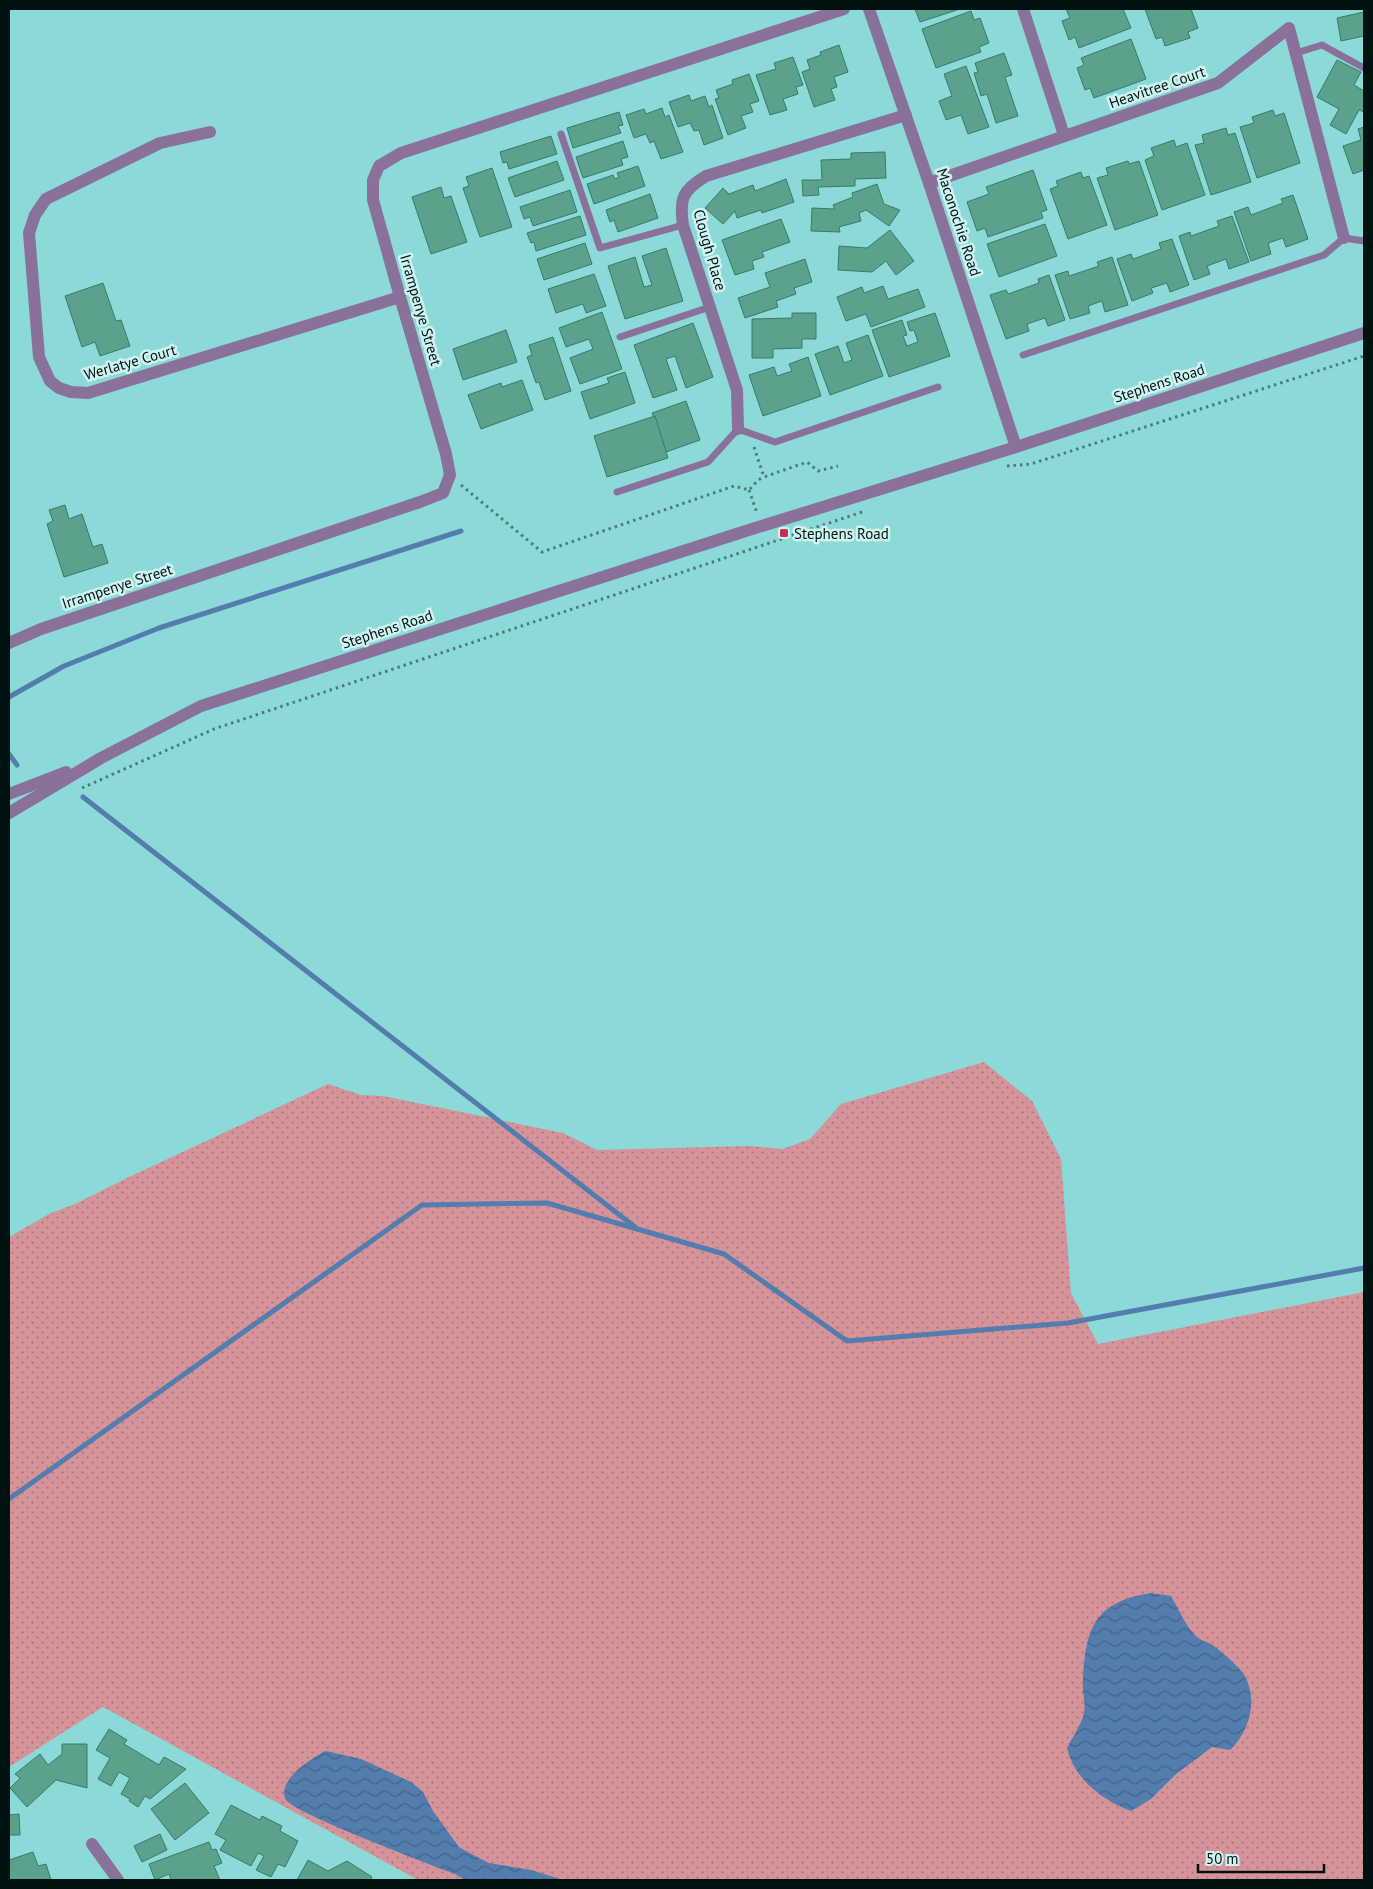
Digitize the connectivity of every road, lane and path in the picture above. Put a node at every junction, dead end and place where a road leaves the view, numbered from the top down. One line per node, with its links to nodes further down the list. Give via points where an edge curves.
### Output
1 (844, 9): 14 (street, Irrampenye Street, via 401,153 379,166 373,180 373,200)
2 (869, 9): 6 (street, Maconochie Road)
3 (1023, 9): 9 (street)
4 (1296, 53): 5 (lane, via 1322,45); 9 (street, Heavitree Court, via 1289,28 1218,84); 12 (street, Heavitree Court)
5 (1364, 68)
6 (906, 116): 10 (street, Maconochie Road); 11 (street, Clough Place, via 706,176 691,185 683,197 680,207)
7 (210, 132): 14 (street, Werlatye Court, via 151,147 46,199 35,215 29,234 37,336 39,357 50,381 71,392 88,393)
8 (562, 134): 11 (lane, via 600,248)
9 (1064, 135): 10 (street, Heavitree Court)
10 (929, 183): 23 (street, Maconochie Road)
11 (683, 225): 15 (street, Clough Place)
12 (1344, 238): 13 (lane); 18 (lane, via 1324,255)
13 (1364, 241)
14 (400, 298): 26 (street, Irrampenye Street)
15 (710, 307): 17 (lane); 21 (street, Clough Place, via 737,390)
16 (1364, 333): 23 (street, Stephens Road)
17 (620, 337)
18 (1023, 355)
19 (1364, 356): 25 (path, via 1031,464)
20 (938, 387): 22 (lane, via 775,442)
21 (738, 430): 22 (lane); 29 (lane, via 708,462)
22 (760, 436): 27 (path, via 754,446)
23 (1016, 447): 31 (street, Stephens Road)
24 (838, 466): 27 (path, via 818,471 807,462)
25 (1006, 466)
26 (450, 475): 28 (path, via 542,552 734,486); 32 (street, Irrampenye Street, via 443,492 420,502 41,629)
27 (764, 477): 28 (path)
28 (750, 490): 31 (path)
29 (617, 492)
30 (874, 508): 34 (path, via 214,729)
31 (762, 526): 33 (street, Stephens Road, via 201,706)
32 (9, 643)
33 (101, 758): 35 (street); 36 (street, Stephens Road)
34 (80, 789)
35 (9, 794)
36 (9, 813)
37 (92, 1844): 38 (street)
38 (118, 1880)

